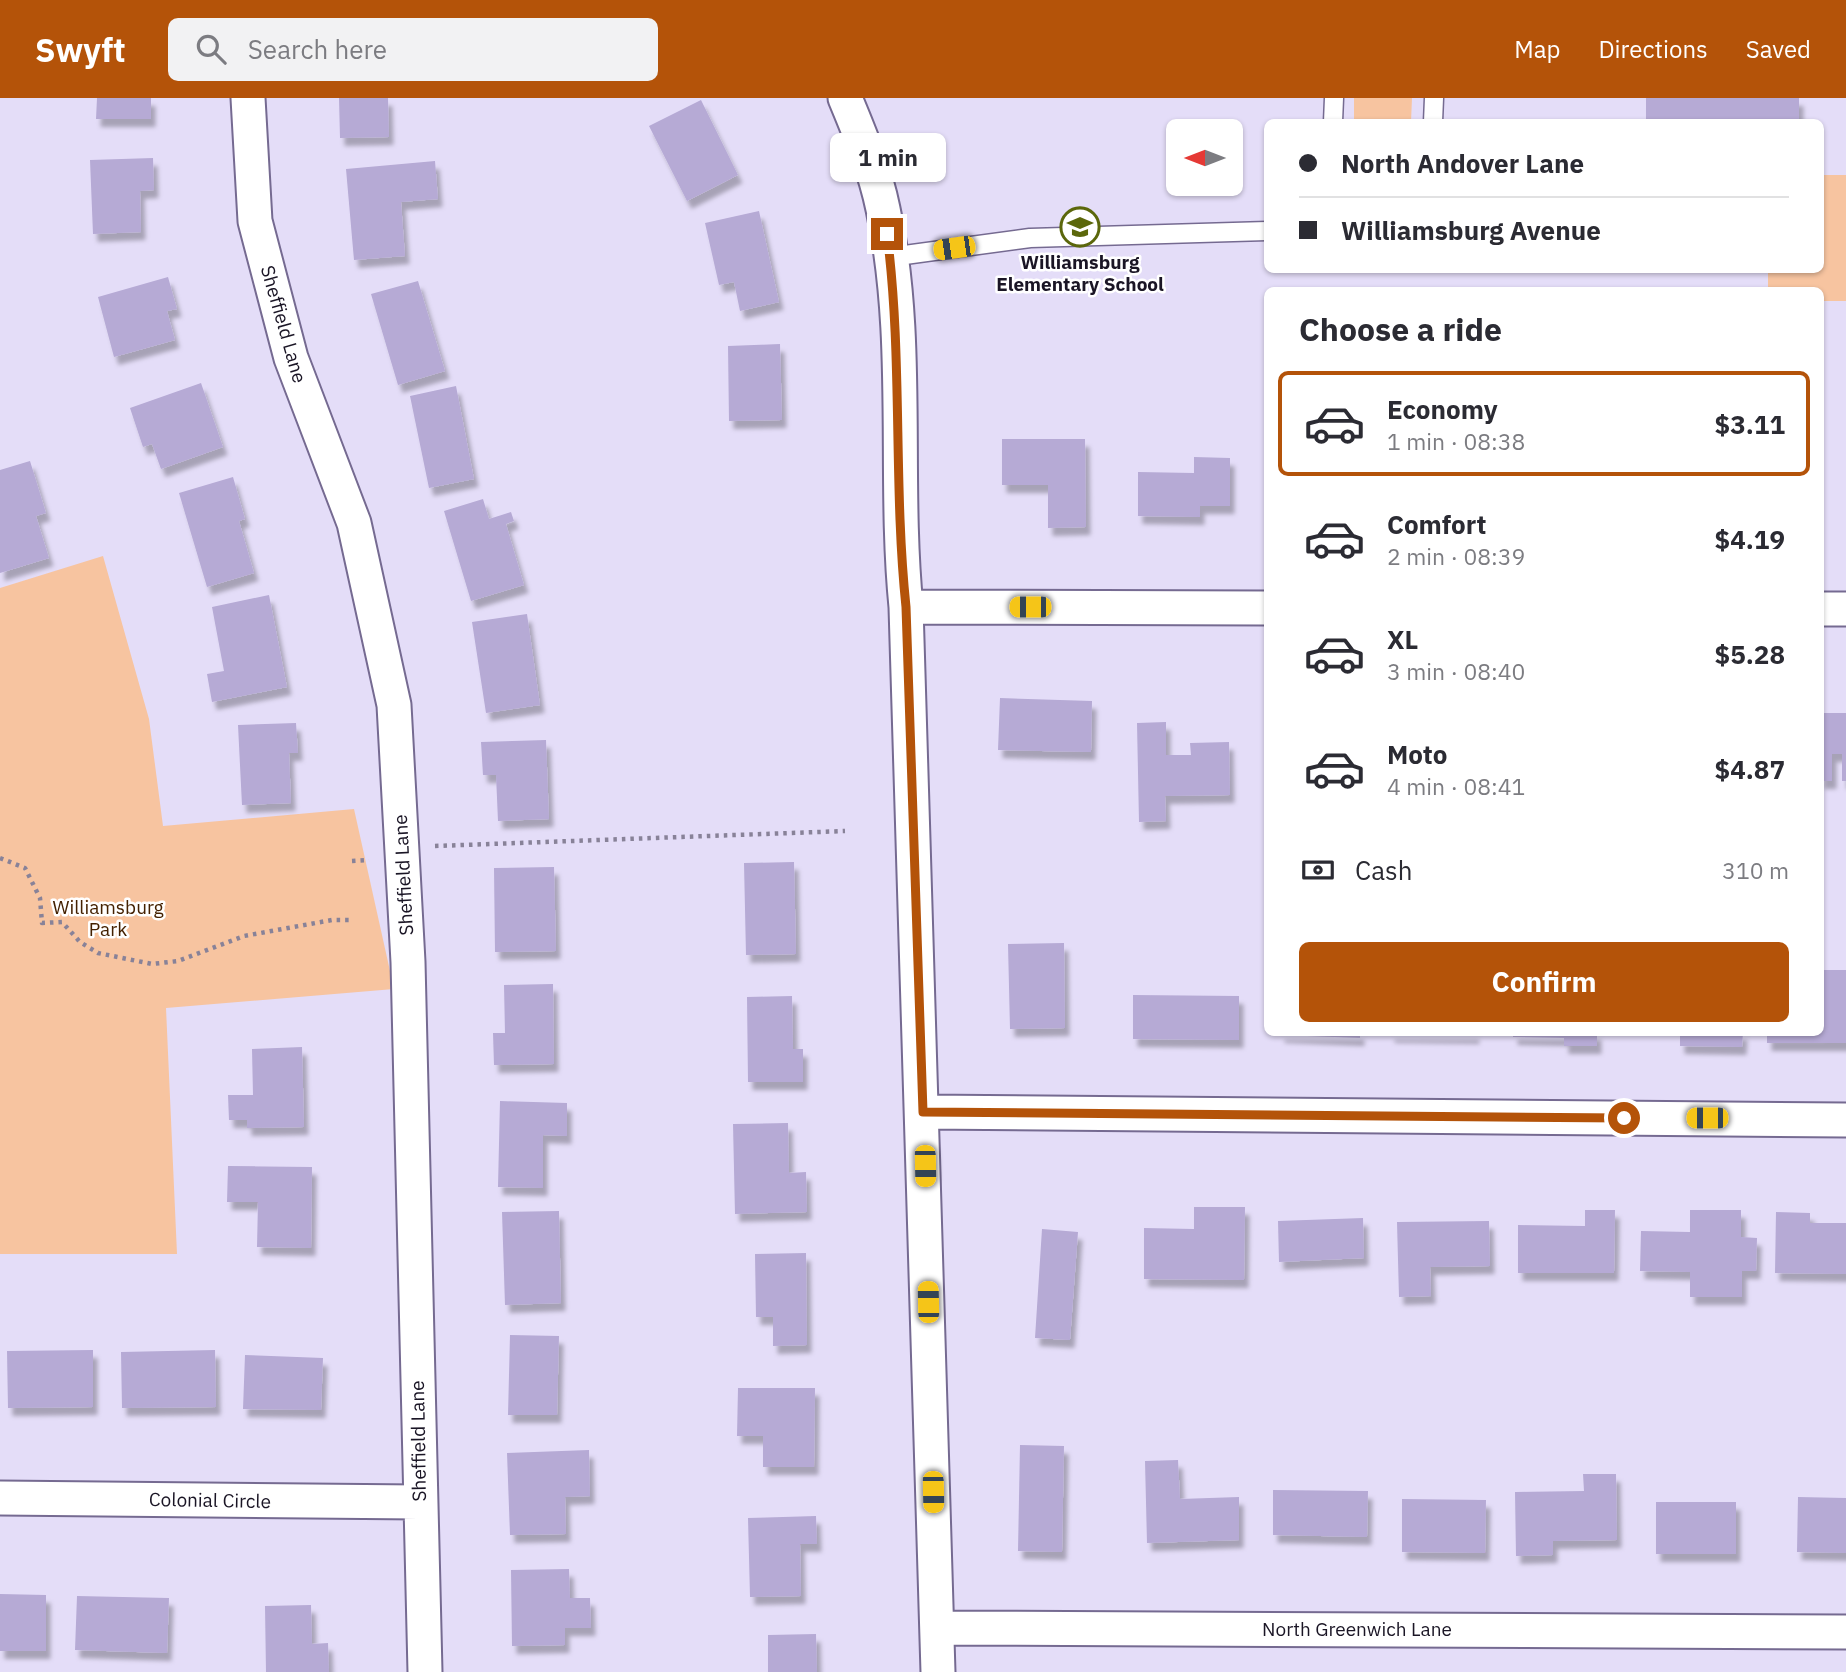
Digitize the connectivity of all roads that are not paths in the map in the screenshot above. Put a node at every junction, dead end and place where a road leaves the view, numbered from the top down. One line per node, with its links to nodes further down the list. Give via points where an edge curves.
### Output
1 (248, 98): 16 (street, Sheffield Lane, via 255,221 291,358 354,523 394,705 403,858)
2 (845, 98): 8 (street, via 870,157)
3 (1334, 98): 5 (lane)
4 (1434, 98): 6 (lane)
5 (1334, 119)
6 (1433, 119)
7 (1264, 232): 8 (lane, via 1030,238)
8 (890, 257): 9 (street, via 896,304 901,562)
9 (906, 607): 10 (street); 13 (street)
10 (1264, 608)
11 (1824, 609): 12 (street)
12 (1846, 609)
13 (923, 1112): 14 (street); 17 (street)
14 (1846, 1120)
15 (0, 1498): 16 (street, Colonial Circle)
16 (419, 1502): 19 (street, Sheffield Lane)
17 (937, 1628): 18 (street, North Greenwich Lane); 20 (street)
18 (1846, 1632)
19 (425, 1672)
20 (938, 1672)

